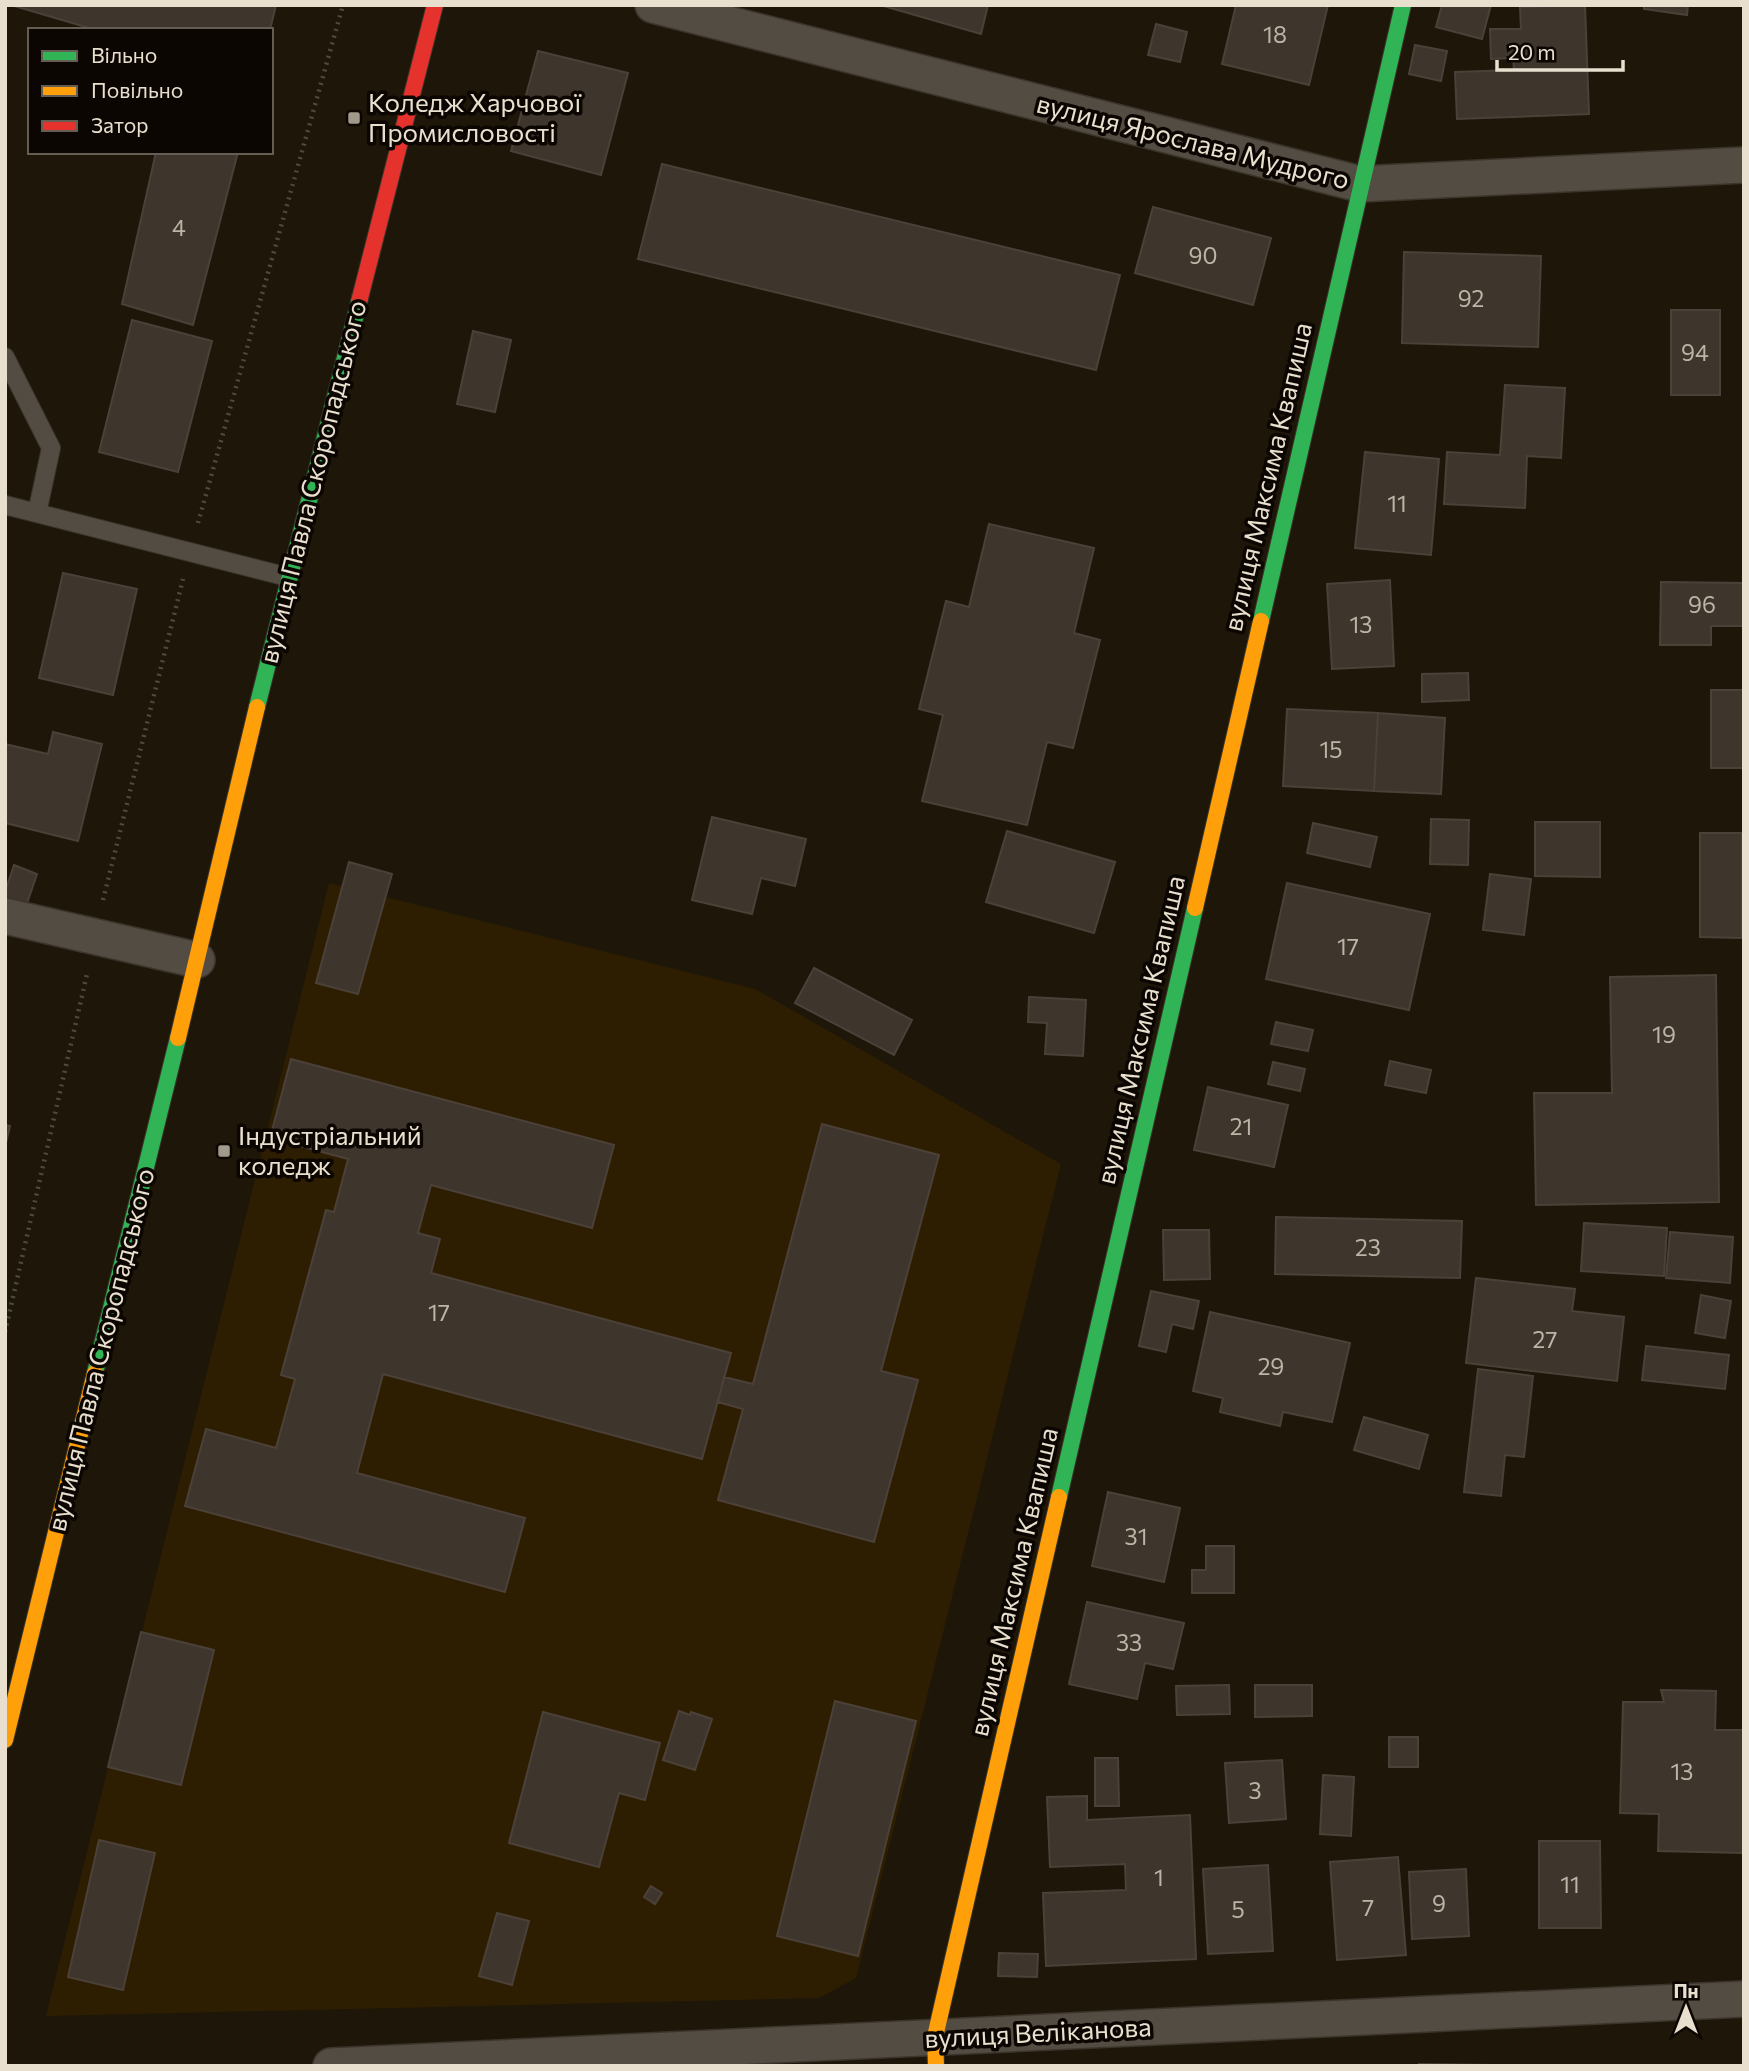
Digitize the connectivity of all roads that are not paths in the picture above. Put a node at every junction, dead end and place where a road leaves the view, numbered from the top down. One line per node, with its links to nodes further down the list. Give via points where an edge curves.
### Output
1 (435, 5): 9 (street, вулиця Павла Скоропадського)
2 (653, 5): 5 (street, вулиця Ярослава Мудрого)
3 (1402, 5): 5 (street, вулиця Максима Квапиша)
4 (1744, 165): 5 (street, вулиця Ярослава Мудрого)
5 (1360, 184): 14 (street, вулиця Максима Квапиша)
6 (5, 357): 8 (lane, via 51,448)
7 (5, 505): 8 (lane)
8 (37, 513): 9 (lane)
9 (288, 577): 11 (street, вулиця Павла Скоропадського)
10 (5, 916): 11 (street)
11 (197, 960): 12 (street, вулиця Павла Скоропадського)
12 (5, 1740)
13 (1744, 1999): 14 (street, вулиця Веліканова)
14 (936, 2052): 15 (street, вулиця Веліканова)
15 (331, 2066)

